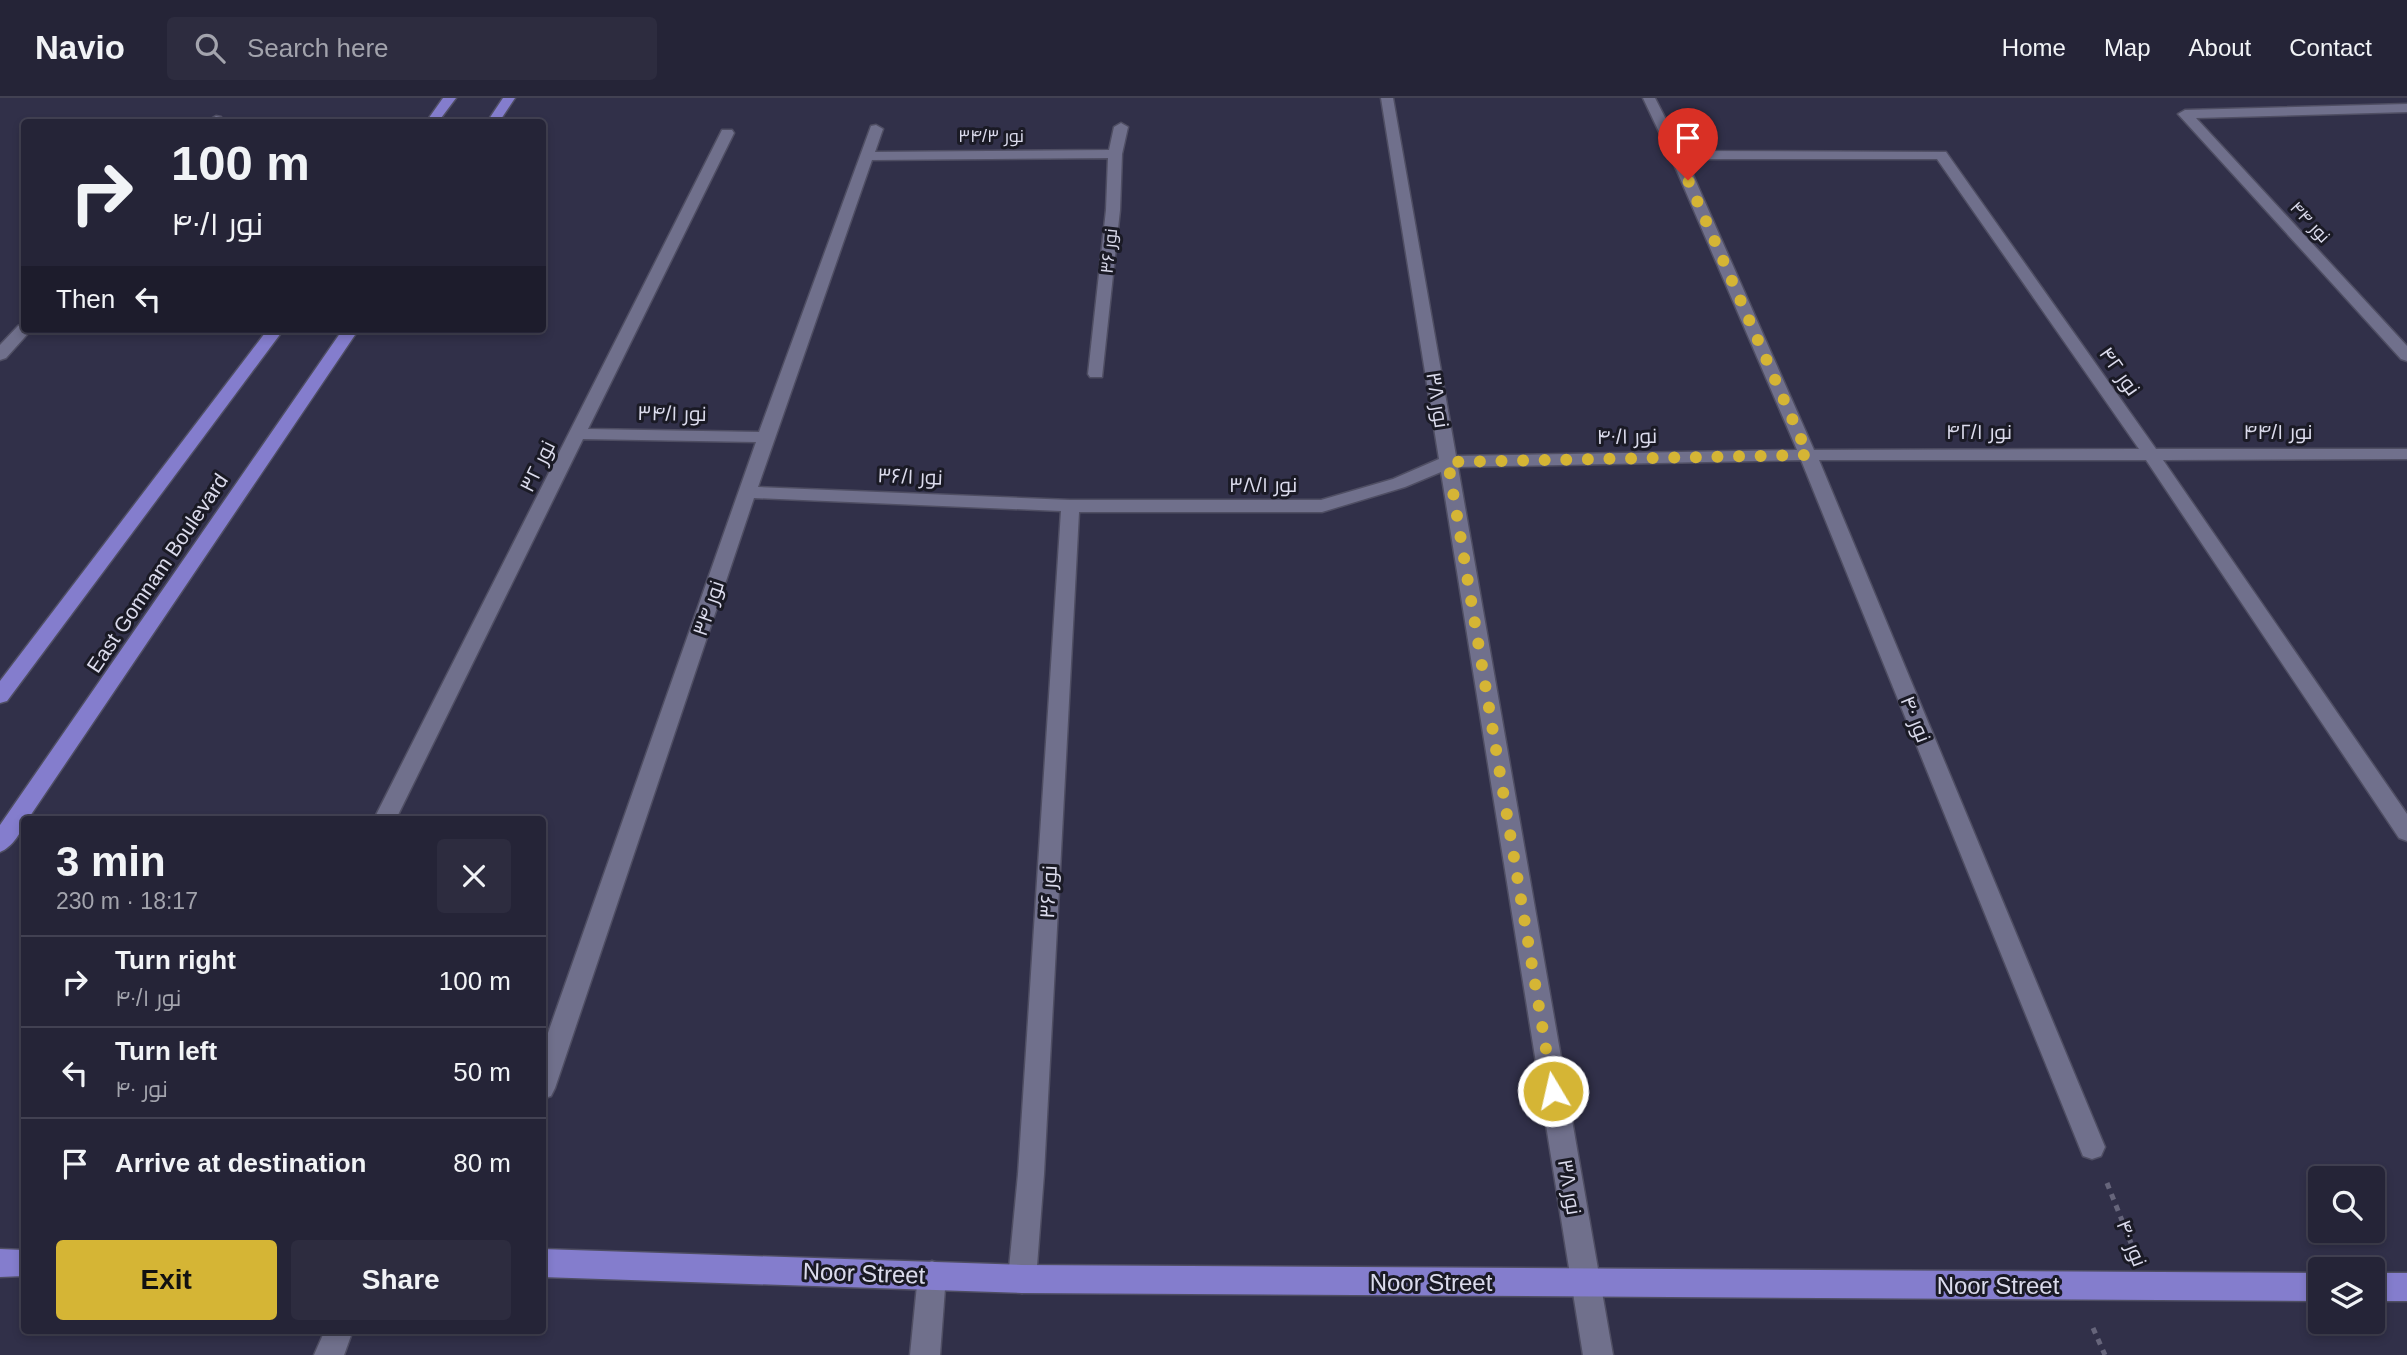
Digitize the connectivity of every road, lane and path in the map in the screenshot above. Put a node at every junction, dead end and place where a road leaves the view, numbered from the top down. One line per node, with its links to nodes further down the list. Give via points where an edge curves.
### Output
1 (450, 98): 6 (main road)
2 (509, 98): 7 (main road)
3 (1387, 98): 25 (street, نور ۳۸)
4 (1649, 98): 12 (street, نور ۴۰)
5 (2407, 108): 18 (street, نور ۴۴, via 2185,114)
6 (434, 119)
7 (495, 119)
8 (1121, 127): 11 (street, نور ۳۶)
9 (876, 129): 13 (street, نور ۳۴)
10 (727, 133): 20 (street, نور ۳۲)
11 (1115, 154): 13 (street, نور ۳۴/۳); 19 (street, نور ۳۶)
12 (1677, 155): 22 (street, نور ۴۲, via 1941,155); 24 (street, نور ۴۰)
13 (866, 156): 21 (street, نور ۳۴)
14 (21, 332): 17 (street)
15 (273, 333): 28 (main road)
16 (348, 333): 31 (main road, East Gomnam Boulevard)
17 (0, 355)
18 (2407, 356)
19 (1096, 374)
20 (578, 434): 21 (street, نور ۳۴/۱); 29 (street, نور ۳۲)
21 (766, 437): 26 (street, نور ۳۴)
22 (2150, 453): 23 (street, نور ۴۴/۱); 24 (street, نور ۴۲/۱); 30 (street, نور ۴۲)
23 (2407, 454)
24 (1808, 455): 25 (street, نور ۴۰/۱); 33 (street, نور ۴۰)
25 (1448, 462): 27 (street, نور ۳۸/۱, via 1399,483 1322,506); 39 (street, نور ۳۸)
26 (748, 492): 27 (street, نور ۳۶/۱); 32 (street, نور ۳۴)
27 (1070, 506): 38 (street, نور ۳۶)
28 (0, 696)
29 (387, 816)
30 (2407, 832)
31 (0, 843)
32 (546, 1076)
33 (2092, 1147): 40 (path, نور ۴۰)
34 (0, 1263): 35 (main road)
35 (21, 1263)
36 (546, 1263): 37 (main road, Noor Street)
37 (932, 1275): 38 (main road, Noor Street); 46 (street)
38 (1022, 1279): 39 (main road, Noor Street)
39 (1586, 1283): 40 (main road, Noor Street); 47 (street, نور ۳۸)
40 (2149, 1286): 41 (main road, Noor Street)
41 (2308, 1287)
42 (2385, 1287): 43 (main road)
43 (2407, 1287)
44 (337, 1334): 45 (street)
45 (329, 1355)
46 (925, 1355)
47 (1598, 1355)

